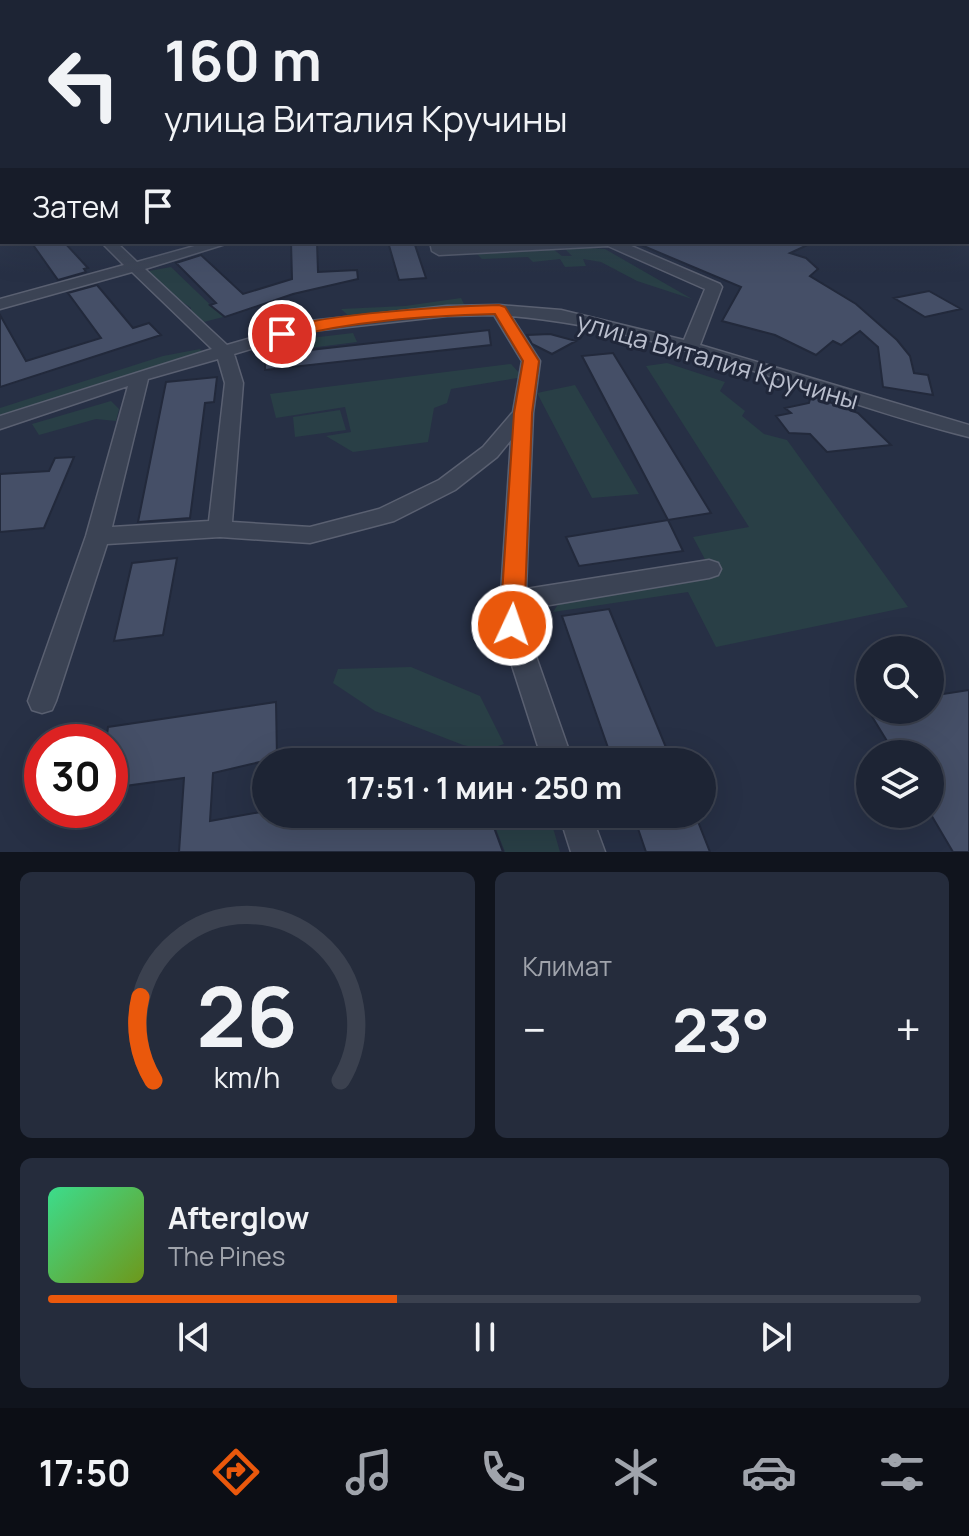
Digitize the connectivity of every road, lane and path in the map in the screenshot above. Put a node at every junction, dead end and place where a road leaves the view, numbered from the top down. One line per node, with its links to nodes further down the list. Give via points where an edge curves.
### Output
1 (110, 244): 8 (street)
2 (218, 244): 8 (street)
3 (437, 244): 7 (street, via 439,251)
4 (512, 244): 7 (street)
5 (575, 244): 7 (street)
6 (615, 244): 11 (street, via 714,287)
7 (522, 247)
8 (133, 268): 9 (street); 12 (street)
9 (0, 304)
10 (499, 310): 11 (street, улица Виталия Кручины, via 561,315); 12 (street, улица Виталия Кручины, via 310,326); 14 (street, via 531,361)
11 (690, 347): 16 (street, улица Виталия Кручины)
12 (224, 351): 13 (street, улица Виталия Кручины); 17 (street, via 234,383)
13 (140, 376): 15 (street, улица Виталия Кручины); 18 (street)
14 (523, 413): 17 (street, via 490,452 447,485 386,515 310,535); 20 (street)
15 (0, 423)
16 (969, 431)
17 (220, 529): 18 (street)
18 (98, 536): 21 (street)
19 (709, 569): 20 (street)
20 (514, 601): 22 (street, via 512,625)
21 (42, 701)
22 (553, 748)
23 (580, 828): 24 (street)
24 (588, 852)

